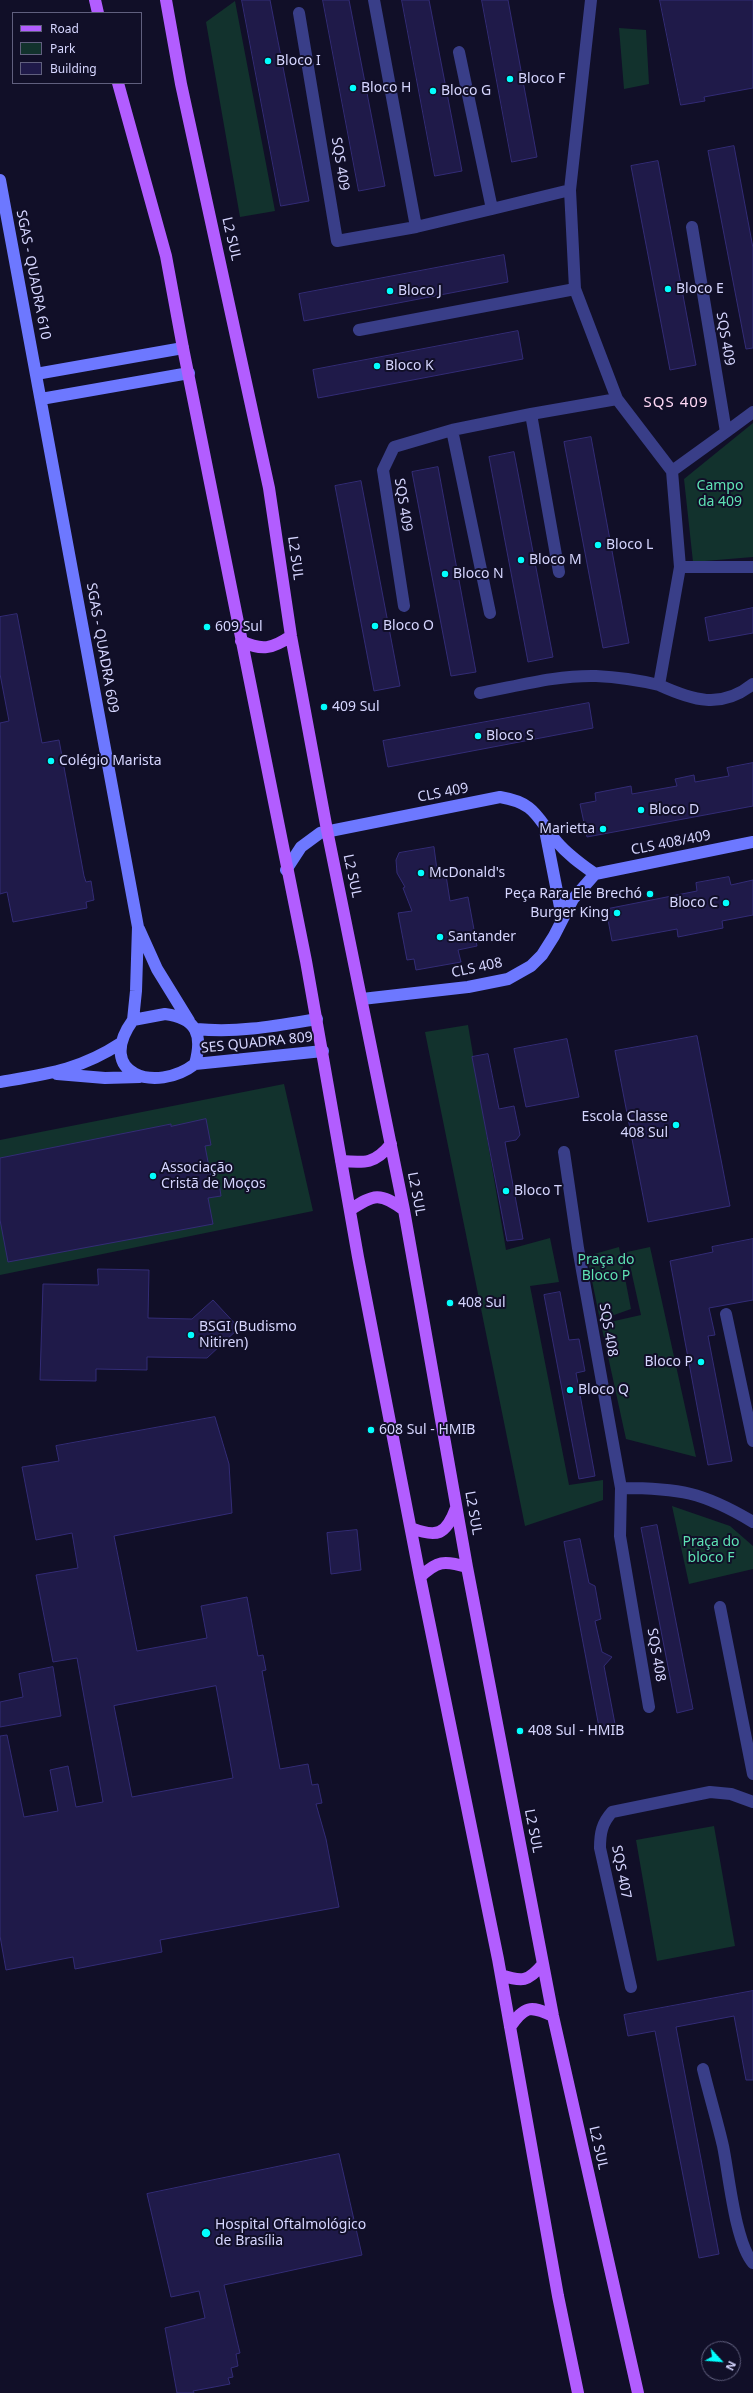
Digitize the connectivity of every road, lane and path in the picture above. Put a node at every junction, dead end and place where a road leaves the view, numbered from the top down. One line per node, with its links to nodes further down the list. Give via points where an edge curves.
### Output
1 (89, 0): 6 (street)
2 (95, 0): 7 (main road)
3 (166, 0): 33 (main road, L2 SUL, via 181,84 269,488)
4 (374, 0): 14 (street)
5 (591, 0): 12 (street)
6 (96, 12)
7 (97, 12)
8 (299, 13): 14 (street, SQS 409, via 337,240)
9 (459, 52): 13 (street)
10 (118, 84): 18 (main road, via 166,256)
11 (0, 180): 20 (street, SGAS - QUADRA 610)
12 (570, 190): 13 (street, SQS 409); 16 (street)
13 (492, 209): 14 (street, SQS 409)
14 (416, 227)
15 (692, 227): 26 (street, SQS 409)
16 (575, 289): 17 (street); 22 (street)
17 (359, 330)
18 (183, 348): 19 (main road); 20 (street)
19 (188, 373): 21 (street); 34 (main road)
20 (36, 374): 21 (street, SGAS - QUADRA 609)
21 (41, 398): 44 (street, SGAS - QUADRA 609)
22 (618, 399): 24 (street, SQS 409); 27 (street)
23 (753, 412): 26 (street)
24 (531, 414): 25 (street, SQS 409); 30 (street)
25 (452, 430): 31 (street, SQS 409, via 394,447 383,470); 32 (street)
26 (726, 432): 27 (street)
27 (672, 471): 28 (street)
28 (680, 567): 29 (street); 36 (street)
29 (753, 567)
30 (559, 572)
31 (404, 606)
32 (490, 613)
33 (291, 636): 34 (main road, via 280,644 267,648 255,648); 39 (main road, L2 SUL)
34 (241, 641): 41 (main road)
35 (753, 684): 36 (street, via 729,698 708,702)
36 (659, 685): 37 (street, via 626,678 594,676 555,679)
37 (480, 693)
38 (544, 825): 39 (street, CLS 409, via 533,810 522,803 500,797); 42 (street, CLS 409, via 571,856); 43 (street)
39 (327, 830): 41 (street, CLS 409, via 308,840); 45 (main road, L2 SUL)
40 (753, 842): 42 (street, CLS 408/409)
41 (286, 870): 46 (main road)
42 (595, 874): 43 (street, CLS 408, via 581,888)
43 (562, 917): 45 (street, CLS 408, via 542,955 531,966 508,979 468,987)
44 (138, 927): 47 (street, SGAS - QUADRA 609); 48 (street, SGAS - QUADRA 609, via 157,969)
45 (362, 999): 55 (main road, L2 SUL)
46 (317, 1019): 48 (street, SES QUADRA 809, via 228,1032); 50 (main road)
47 (133, 1020): 48 (street, via 165,1014 178,1016); 49 (street)
48 (193, 1025): 51 (street, via 198,1049)
49 (121, 1043): 52 (street, via 93,1061); 53 (street, via 125,1066 131,1074)
50 (323, 1051): 51 (street, SES QUADRA 809); 57 (main road)
51 (195, 1064): 53 (street, via 179,1074)
52 (52, 1074): 53 (street, via 99,1078); 54 (street)
53 (140, 1077)
54 (0, 1082)
55 (391, 1144): 57 (main road, via 383,1154 368,1162); 59 (main road, L2 SUL)
56 (564, 1152): 62 (street, SQS 408, via 578,1248)
57 (341, 1161): 58 (main road)
58 (350, 1210): 59 (main road, via 376,1196 391,1200); 65 (main road)
59 (404, 1210): 63 (main road, L2 SUL)
60 (726, 1314): 61 (street)
61 (753, 1441)
62 (621, 1488): 64 (street, via 663,1488 689,1492 710,1499); 69 (street, SQS 408, via 620,1536)
63 (456, 1508): 65 (main road, via 450,1525 439,1533 424,1533); 66 (main road, L2 SUL)
64 (753, 1522)
65 (411, 1528): 67 (main road)
66 (467, 1567): 67 (main road, via 444,1562 433,1565); 72 (main road, L2 SUL)
67 (420, 1577): 73 (main road)
68 (720, 1607): 70 (street)
69 (649, 1707)
70 (753, 1774)
71 (753, 1802): 74 (street, SQS 407, via 731,1794 710,1792 612,1812 606,1818 600,1835 600,1848)
72 (543, 1964): 73 (main road, via 532,1977 525,1979); 75 (main road, L2 SUL)
73 (501, 1975): 76 (main road)
74 (631, 1987)
75 (553, 2016): 76 (main road, via 538,2009 529,2009 521,2012); 80 (main road, L2 SUL)
76 (510, 2027): 79 (main road)
77 (703, 2069): 78 (street, via 723,2144 741,2236 747,2256)
78 (753, 2263)
79 (578, 2393)
80 (638, 2393)

